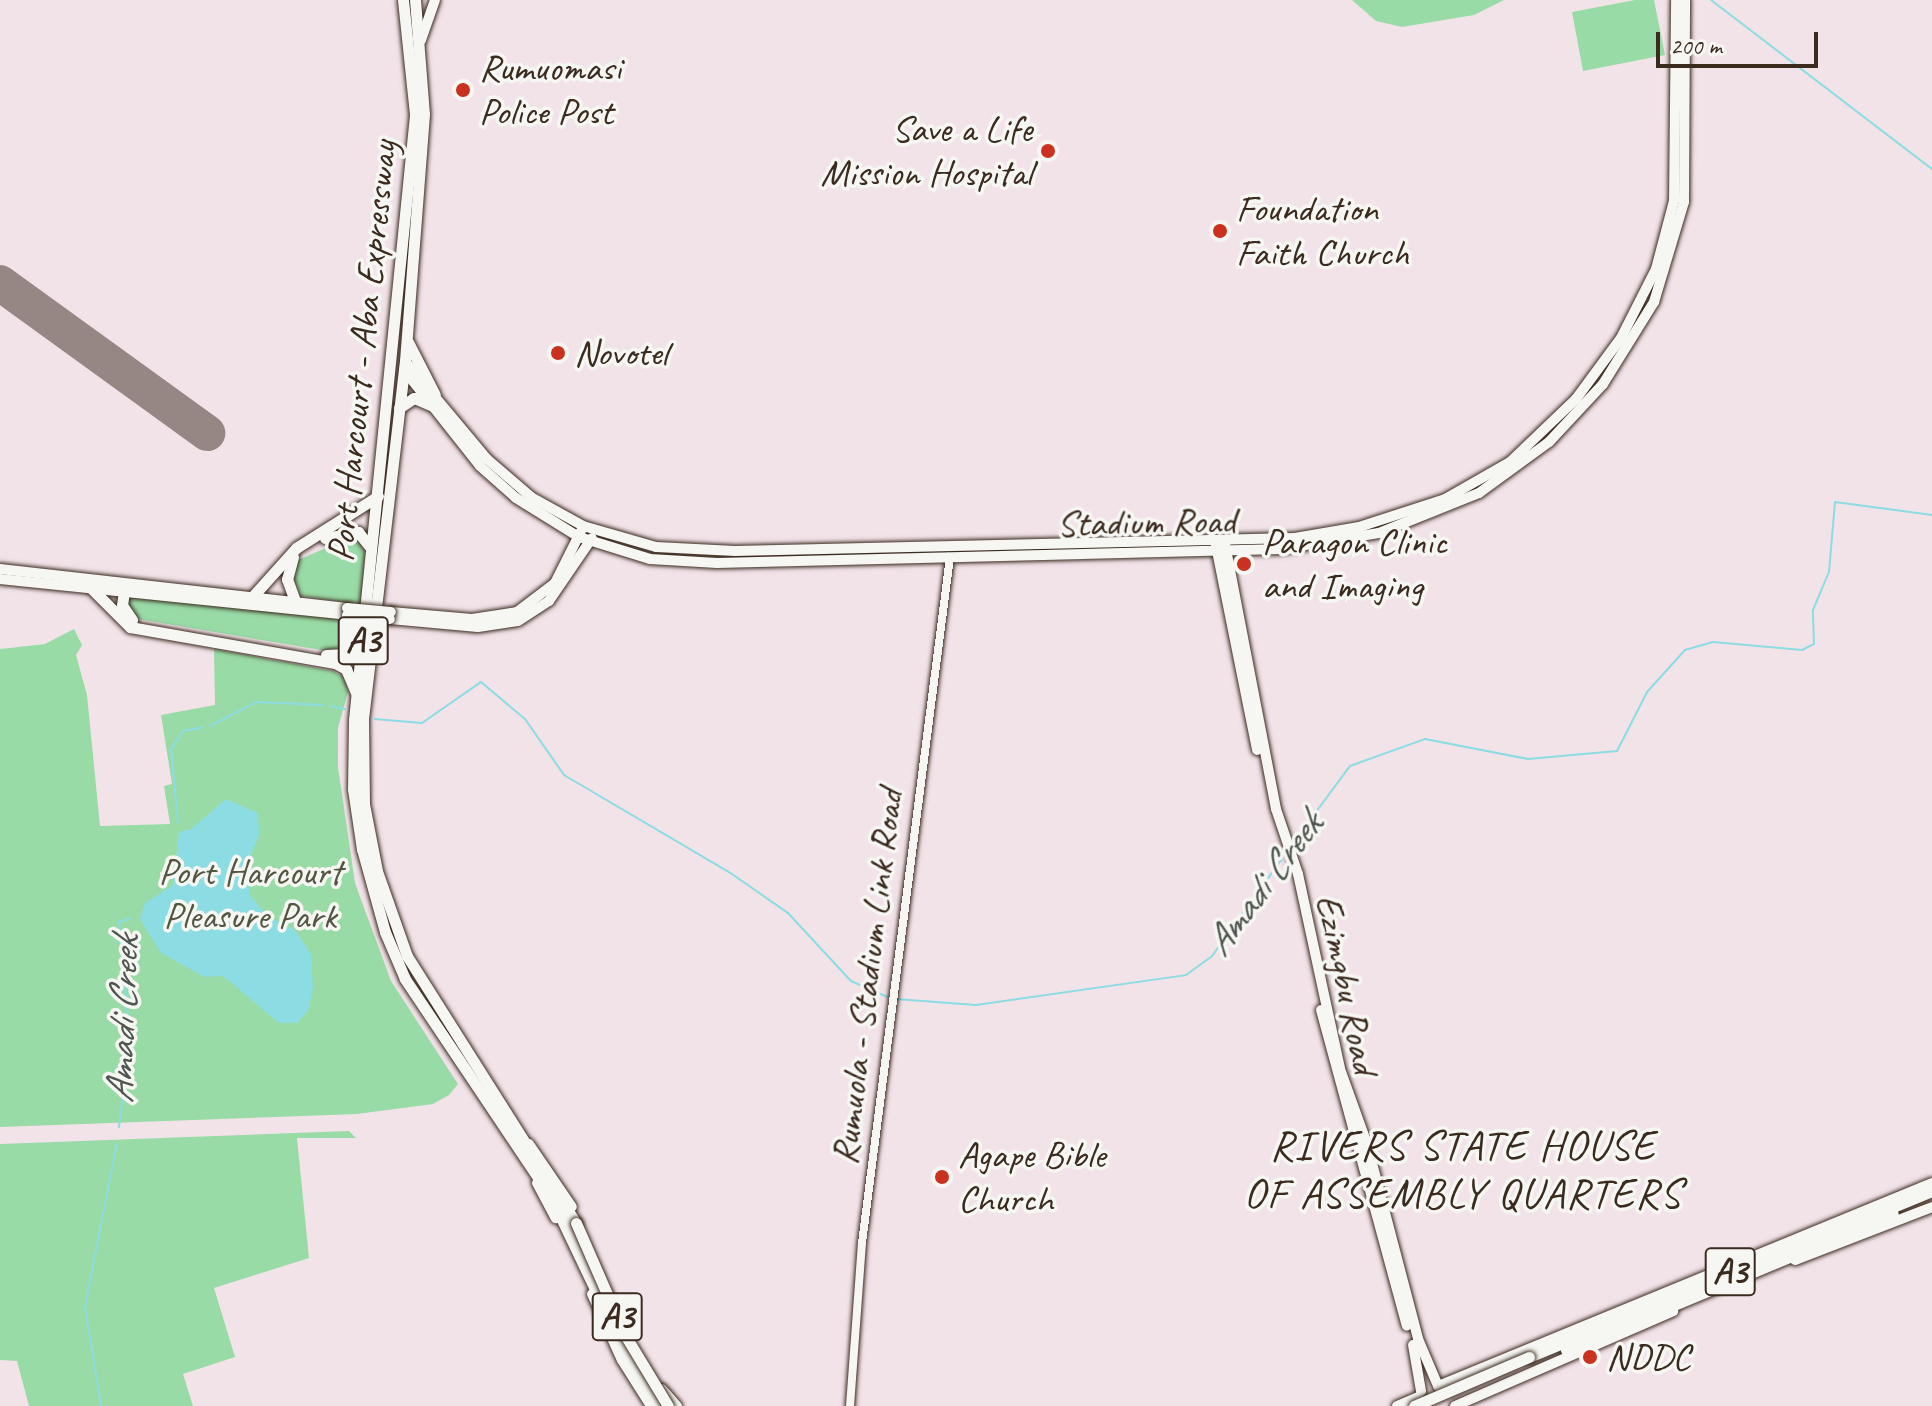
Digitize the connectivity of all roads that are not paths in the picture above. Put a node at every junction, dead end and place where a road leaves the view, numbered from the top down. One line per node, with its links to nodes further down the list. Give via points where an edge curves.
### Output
1 (403, 0): 12 (highway, Port Harcourt - Aba Expressway / A3, via 415,73 415,115)
2 (415, 0): 6 (highway, Port Harcourt - Aba Expressway / A3)
3 (435, 0): 6 (main road)
4 (1676, 0): 7 (main road, Stadium Road, via 1676,179)
5 (1685, 0): 7 (main road, Stadium Road, via 1686,181)
6 (421, 40): 8 (highway, Port Harcourt - Aba Expressway / A3, via 424,114)
7 (1661, 271): 17 (main road, Stadium Road, via 1576,399 1529,447 1480,482 1421,509 1341,532)
8 (407, 338): 9 (highway, Port Harcourt - Aba Expressway / A3); 10 (highway)
9 (404, 366): 10 (main road, Stadium Road); 11 (highway, Port Harcourt - Aba Expressway / A3)
10 (434, 401): 11 (highway, via 414,398); 13 (main road, Stadium Road, via 495,467 531,497); 15 (main road, Stadium Road, via 489,475 531,509)
11 (398, 408): 31 (highway, Port Harcourt - Aba Expressway / A3, via 363,720 366,820 377,871 407,956 442,1018)
12 (378, 496): 18 (highway, Port Harcourt - Aba Expressway / A3); 24 (highway, via 296,548)
13 (583, 526): 14 (main road, Stadium Road); 15 (main road)
14 (595, 530): 16 (main road); 17 (main road, Stadium Road, via 656,547 735,551)
15 (579, 537): 16 (main road, Stadium Road); 27 (main road, via 555,583 517,612 480,619)
16 (590, 542): 19 (main road, Stadium Road, via 650,559 691,563); 27 (main road, via 549,601 518,621 478,627)
17 (1221, 545): 19 (main road, Stadium Road); 30 (main road, Ezimgbu Road, via 1237,665)
18 (372, 553): 25 (highway, via 366,537 353,531 308,545 286,571); 28 (highway, Port Harcourt - Aba Expressway / A3)
19 (950, 557): 44 (street, Rumuola - Stadium Link Road, via 862,1243)
20 (0, 569): 24 (main road)
21 (0, 579): 22 (main road)
22 (90, 587): 23 (main road); 29 (highway, via 130,627 341,665)
23 (124, 591): 26 (main road); 28 (highway, via 122,605 133,621 328,655 348,654)
24 (253, 596): 25 (main road)
25 (295, 601): 26 (main road)
26 (347, 611): 27 (main road, bridge)
27 (390, 616)
28 (364, 630): 29 (highway, Port Harcourt - Aba Expressway / A3)
29 (357, 698): 32 (highway, Port Harcourt - Aba Expressway / A3, via 352,743 356,817 385,932 418,1001)
30 (1291, 859): 39 (main road, Ezimgbu Road, via 1344,1082 1367,1144 1418,1339); 40 (main road, Ezimgbu Road, via 1326,1040 1421,1371)
31 (528, 1143): 37 (highway, Port Harcourt - Aba Expressway / A3); 43 (main road, via 575,1213 634,1341)
32 (526, 1160): 37 (highway, Port Harcourt - Aba Expressway / A3); 41 (main road, via 611,1339)
33 (1932, 1183): 39 (main road)
34 (1932, 1191): 38 (highway, A3)
35 (1932, 1198): 38 (highway, A3)
36 (1932, 1207): 47 (main road, via 1706,1296)
37 (572, 1225): 42 (highway, A3, via 618,1339); 43 (highway, A3, bridge, via 625,1335)
38 (1531, 1361): 40 (highway, A3, bridge); 46 (highway, A3)
39 (1438, 1386): 40 (main road); 47 (main road, Ezimgbu Road)
40 (1418, 1400): 45 (main road)
41 (651, 1406)
42 (659, 1406)
43 (672, 1406)
44 (850, 1406)
45 (1397, 1406)
46 (1433, 1406)
47 (1453, 1406)

